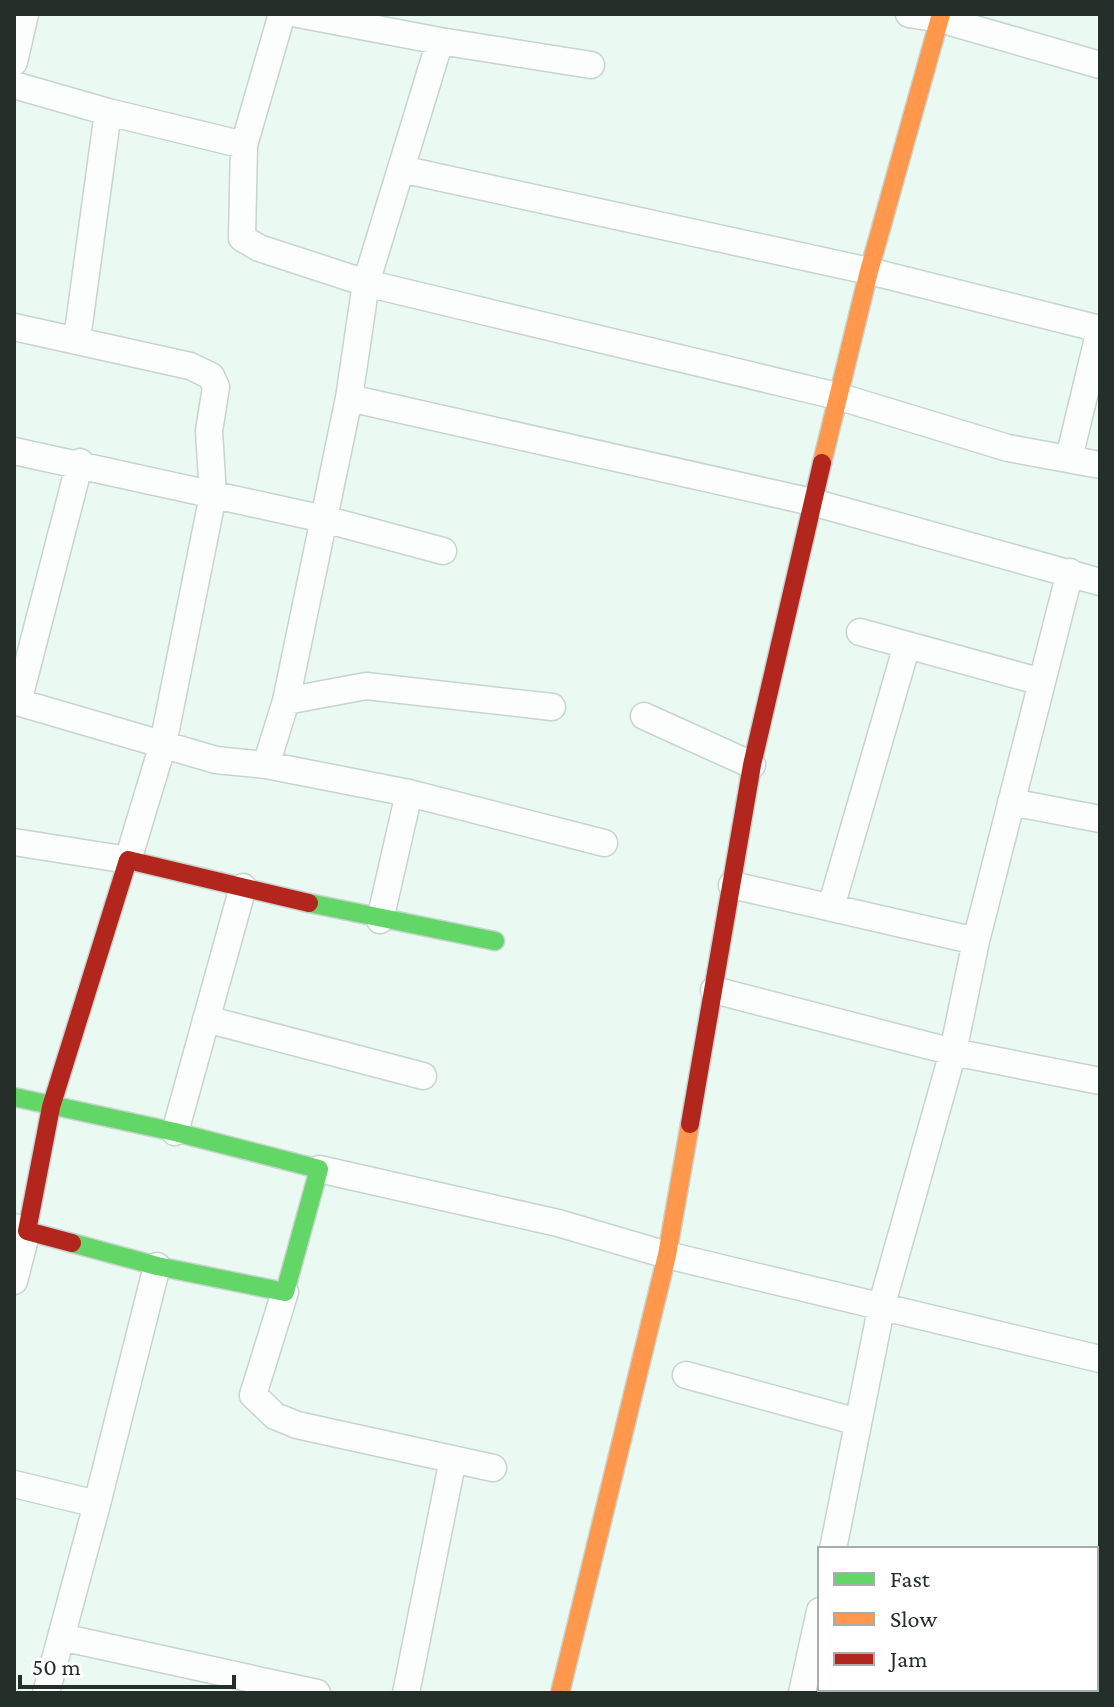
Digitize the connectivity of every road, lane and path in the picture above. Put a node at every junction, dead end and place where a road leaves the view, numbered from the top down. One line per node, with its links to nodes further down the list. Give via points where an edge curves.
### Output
1 (25, 14): 7 (street)
2 (282, 14): 12 (street)
3 (298, 14): 6 (street)
4 (909, 14): 5 (street)
5 (940, 16): 9 (street); 14 (street)
6 (440, 41): 8 (street); 13 (street)
7 (14, 62)
8 (591, 65)
9 (1100, 65)
10 (14, 85): 11 (street)
11 (108, 112): 12 (street); 18 (street)
12 (244, 145): 15 (street, via 242,238)
13 (401, 169): 14 (street); 15 (street)
14 (869, 271): 17 (street); 19 (street)
15 (366, 283): 19 (street); 20 (street)
16 (14, 327): 18 (street)
17 (1100, 330): 22 (street)
18 (77, 339): 25 (street, via 190,366 211,376 216,387 209,431)
19 (837, 396): 22 (street, via 1008,448); 26 (street)
20 (349, 398): 26 (street); 27 (street)
21 (14, 451): 23 (street)
22 (1069, 458): 24 (street)
23 (80, 462): 25 (street); 35 (street)
24 (1100, 465)
25 (213, 495): 27 (street); 38 (street)
26 (812, 502): 29 (street); 40 (street)
27 (324, 519): 28 (street); 34 (street)
28 (443, 551)
29 (1070, 572): 30 (street); 33 (street)
30 (1100, 582)
31 (860, 632): 32 (street)
32 (907, 645): 33 (street); 49 (street)
33 (1042, 682): 42 (street)
34 (286, 701): 36 (street, via 366,686); 39 (street)
35 (16, 702): 38 (street)
36 (552, 707)
37 (644, 716): 40 (street)
38 (163, 744): 39 (street, via 216,760); 46 (street)
39 (266, 765): 41 (street)
40 (752, 765): 47 (street)
41 (409, 793): 45 (street); 50 (street)
42 (1011, 802): 43 (street); 52 (street)
43 (1100, 819)
44 (14, 842): 46 (street)
45 (604, 843)
46 (128, 860): 48 (street); 59 (street)
47 (732, 885): 49 (street); 53 (street)
48 (243, 887): 50 (street); 54 (street)
49 (831, 907): 52 (street)
50 (380, 920): 51 (street)
51 (495, 941)
52 (976, 941): 55 (street)
53 (714, 990): 55 (street); 63 (street)
54 (206, 1019): 56 (street); 60 (street)
55 (953, 1052): 57 (street); 67 (street)
56 (423, 1076)
57 (1100, 1081)
58 (14, 1097): 59 (street)
59 (51, 1107): 60 (street); 62 (street)
60 (175, 1132): 61 (street)
61 (319, 1169): 63 (street, via 558,1223); 66 (street)
62 (21, 1229): 64 (street); 65 (street)
63 (667, 1255): 67 (street); 82 (street)
64 (157, 1266): 66 (street); 74 (street)
65 (14, 1281)
66 (285, 1292): 71 (street, via 253,1395 275,1416 297,1425)
67 (882, 1304): 68 (street); 70 (street)
68 (1100, 1359)
69 (686, 1375): 70 (street)
70 (858, 1422): 75 (street)
71 (453, 1459): 72 (street); 81 (street)
72 (493, 1468)
73 (14, 1484): 74 (street)
74 (97, 1504): 77 (street)
75 (833, 1547)
76 (818, 1620): 83 (street)
77 (61, 1637): 78 (street); 79 (street)
78 (288, 1689): 80 (street)
79 (46, 1693)
80 (317, 1693)
81 (406, 1693)
82 (560, 1693)
83 (802, 1693)

